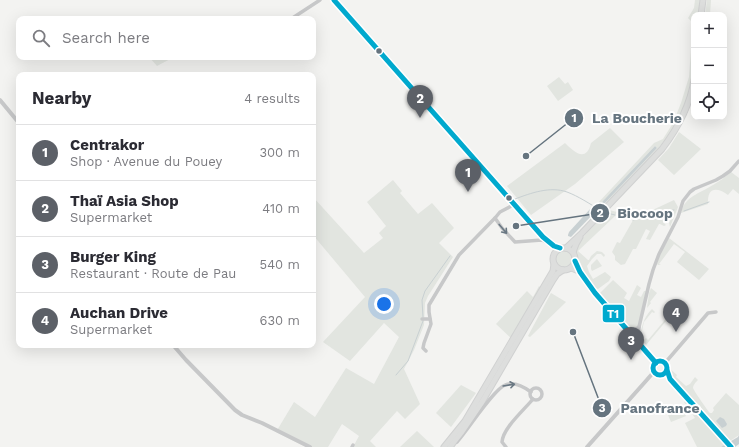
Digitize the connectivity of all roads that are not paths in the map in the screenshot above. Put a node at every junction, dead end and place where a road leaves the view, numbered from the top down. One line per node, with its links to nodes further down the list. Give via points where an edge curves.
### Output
1 (320, 0): 5 (street)
2 (334, 0): 10 (main road)
3 (703, 0): 4 (main road)
4 (701, 12)
5 (296, 16)
6 (693, 84): 12 (main road, via 686,111 673,135 650,163)
7 (0, 100): 8 (street)
8 (16, 119)
9 (739, 161): 25 (street, via 723,176 690,192 683,201 678,217 659,254)
10 (515, 204): 11 (street, via 500,212); 13 (main road)
11 (495, 218): 13 (street, one-way to 13, via 515,242); 24 (street, via 459,255 429,305)
12 (582, 233): 14 (main road); 15 (main road)
13 (545, 239): 14 (main road, via 554,246); 16 (main road)
14 (563, 248): 15 (main road); 16 (main road)
15 (573, 252): 17 (main road)
16 (554, 254): 18 (main road)
17 (575, 261): 19 (main road); 21 (main road)
18 (554, 264): 20 (main road); 39 (main road, via 553,271 479,398)
19 (570, 268): 20 (main road); 21 (main road)
20 (563, 270): 40 (main road, via 553,280 482,402)
21 (580, 272): 26 (main road)
22 (716, 312): 31 (street, via 708,313)
23 (423, 319): 24 (street)
24 (430, 319): 29 (street, via 431,324 423,348)
25 (639, 327): 26 (street); 27 (street)
26 (630, 333): 27 (main road)
27 (637, 341): 30 (main road)
28 (176, 348): 38 (street, via 235,410)
29 (426, 351)
30 (656, 363): 31 (main road); 33 (main road, via 653,369)
31 (665, 363): 32 (main road)
32 (667, 370): 34 (main road); 35 (main road)
33 (655, 373): 34 (main road); 42 (street)
34 (662, 375): 35 (main road)
35 (670, 379): 43 (main road)
36 (531, 392): 37 (street); 37 (street, via 536,388 542,392 540,399); 40 (street, one-way to 36, via 500,387 516,384)
37 (533, 399): 41 (street, via 502,437)
38 (310, 447)
39 (444, 447)
40 (451, 447)
41 (506, 447)
42 (588, 447)
43 (731, 447)

